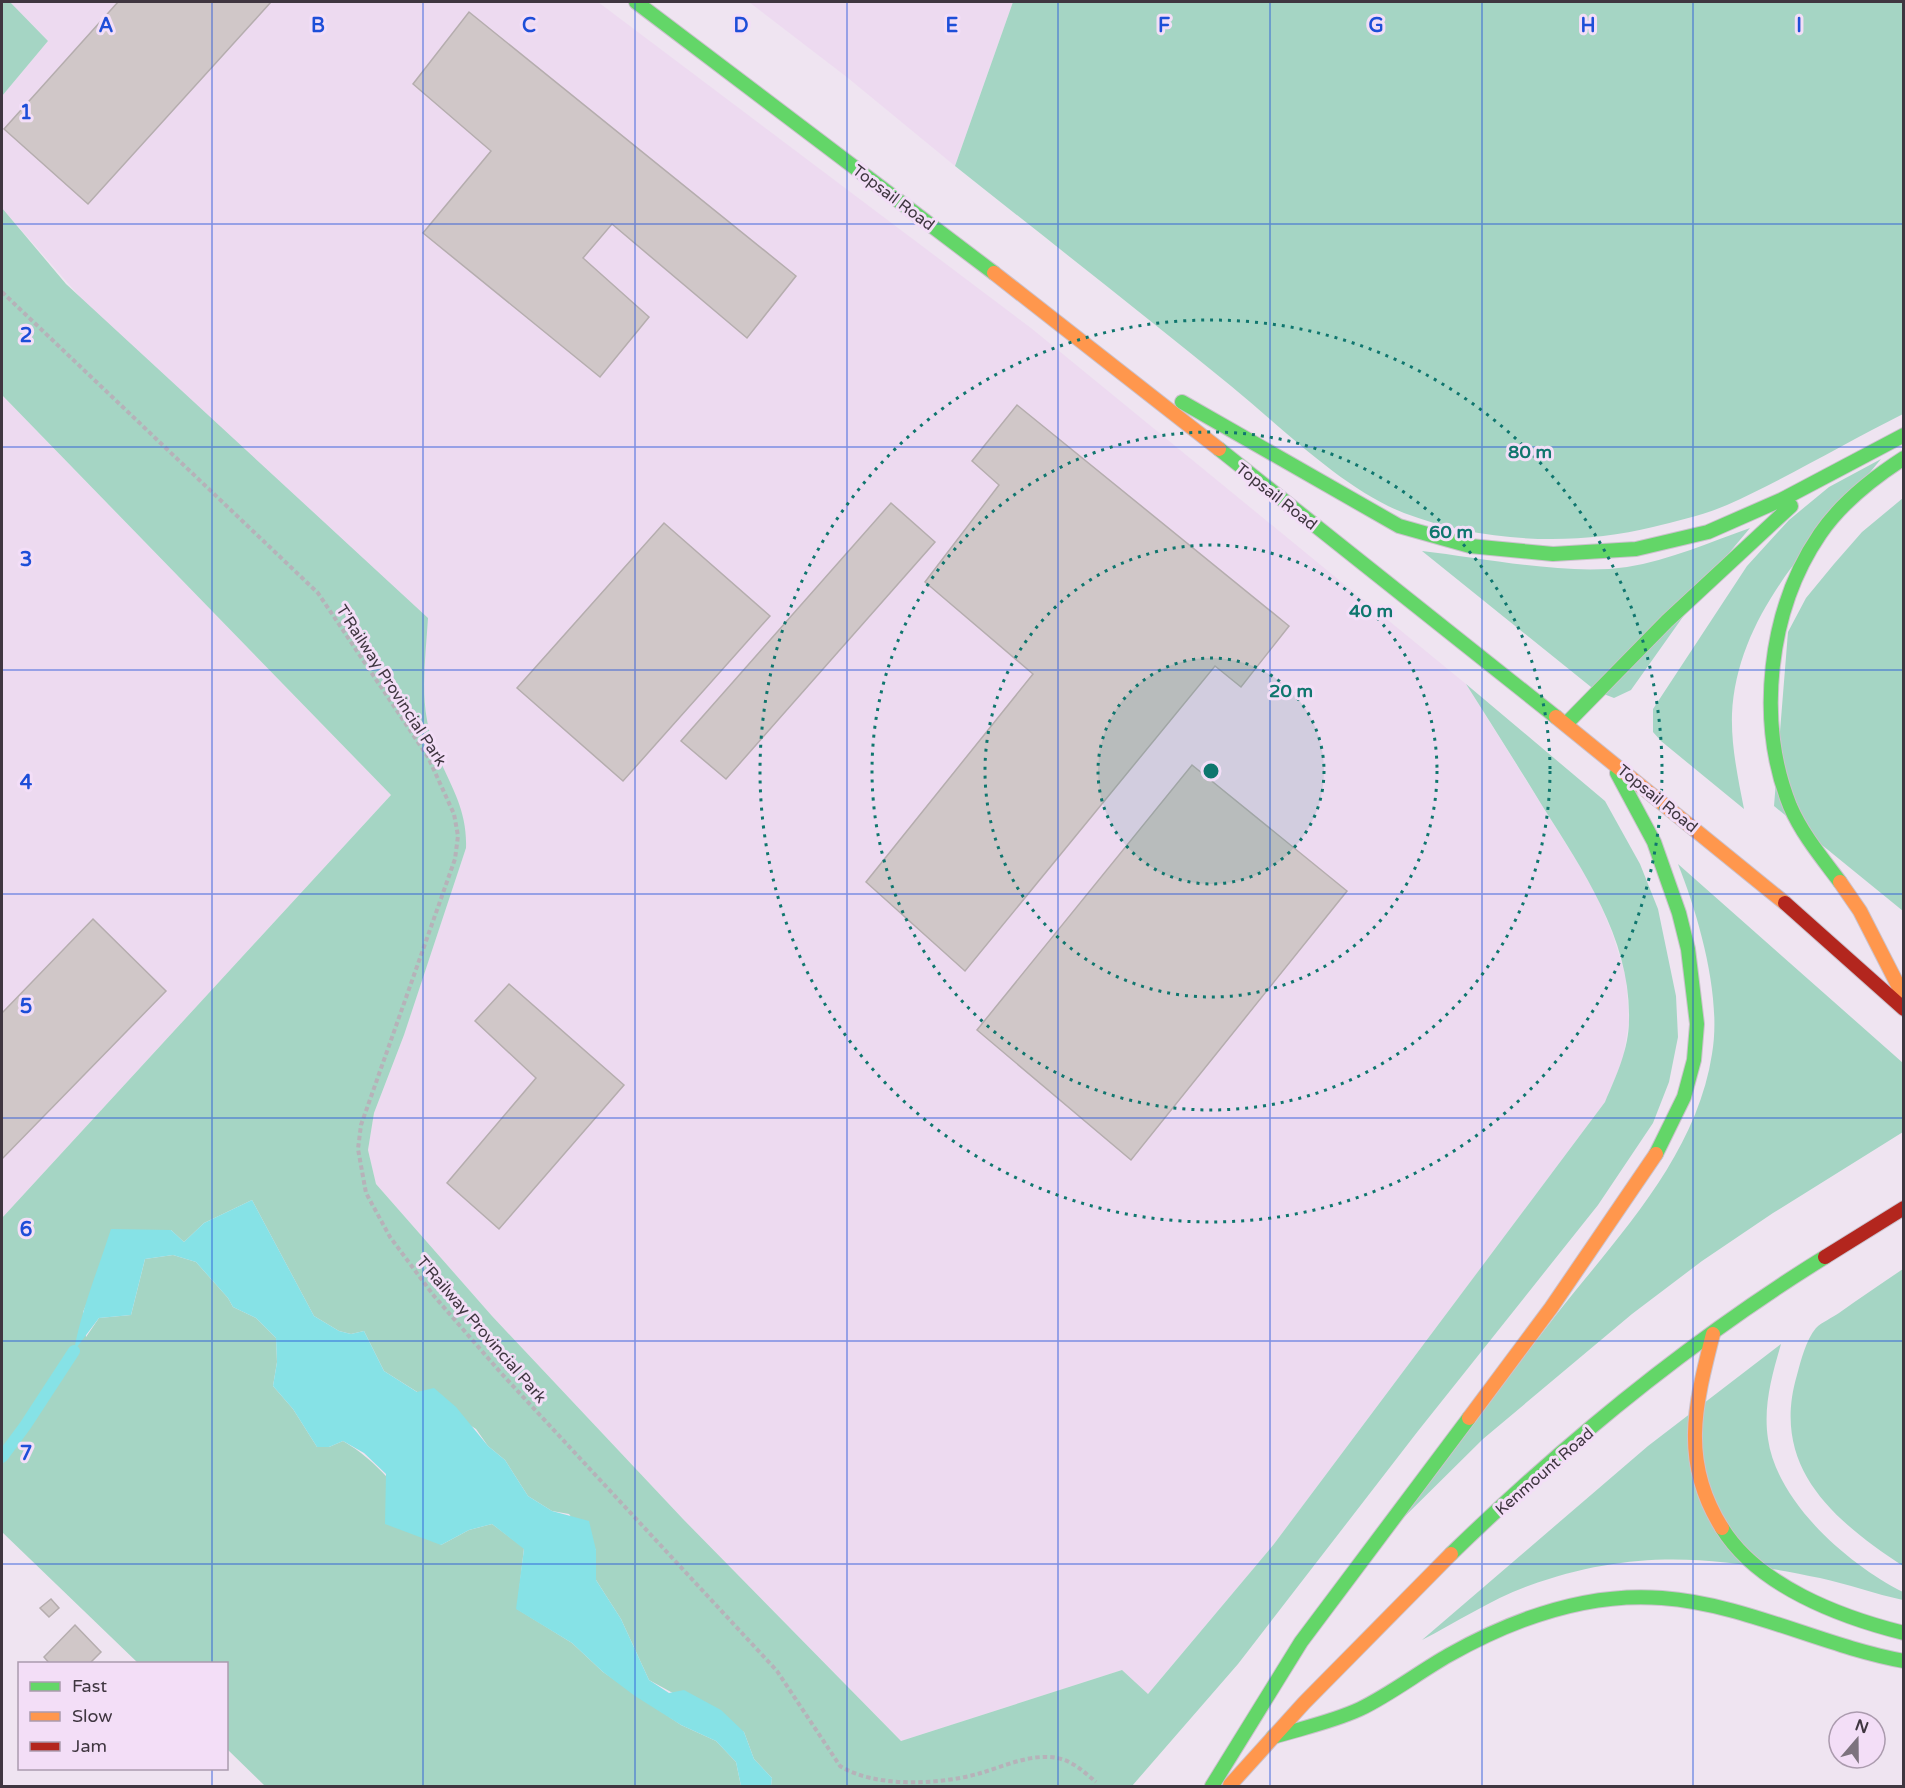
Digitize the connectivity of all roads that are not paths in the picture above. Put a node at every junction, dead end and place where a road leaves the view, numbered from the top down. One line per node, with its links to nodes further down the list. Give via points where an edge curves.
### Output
1 (636, 2): 2 (main road, Topsail Road, via 991,271)
2 (1091, 352): 5 (main road, via 1270,450 1368,511 1402,527 1476,546 1590,553 1662,543 1707,532); 6 (main road, Topsail Road)
3 (1904, 435): 5 (main road)
4 (1904, 458): 8 (main road, via 1844,506 1809,552 1790,595 1771,695 1777,761 1789,803 1806,837 1860,911)
5 (1828, 474): 6 (main road, via 1733,557)
6 (1566, 724): 7 (main road, Topsail Road)
7 (1610, 761): 9 (main road, Topsail Road, via 1766,886); 15 (main road, via 1654,842 1688,950 1697,1024 1694,1060 1684,1097 1637,1185 1301,1642)
8 (1904, 997)
9 (1904, 1009)
10 (1904, 1208): 11 (main road, Kenmount Road, via 1810,1266)
11 (1713, 1334): 12 (main road, via 1698,1398 1694,1446 1697,1474 1714,1518 1747,1556 1788,1587 1862,1623); 14 (main road, Kenmount Road, via 1588,1432 1434,1569)
12 (1904, 1633)
13 (1904, 1661): 14 (main road, via 1861,1653 1702,1604 1660,1598 1604,1600 1552,1610 1496,1631 1449,1654 1356,1711)
14 (1271, 1738): 16 (main road, Kenmount Road)
15 (1212, 1786)
16 (1228, 1786)

